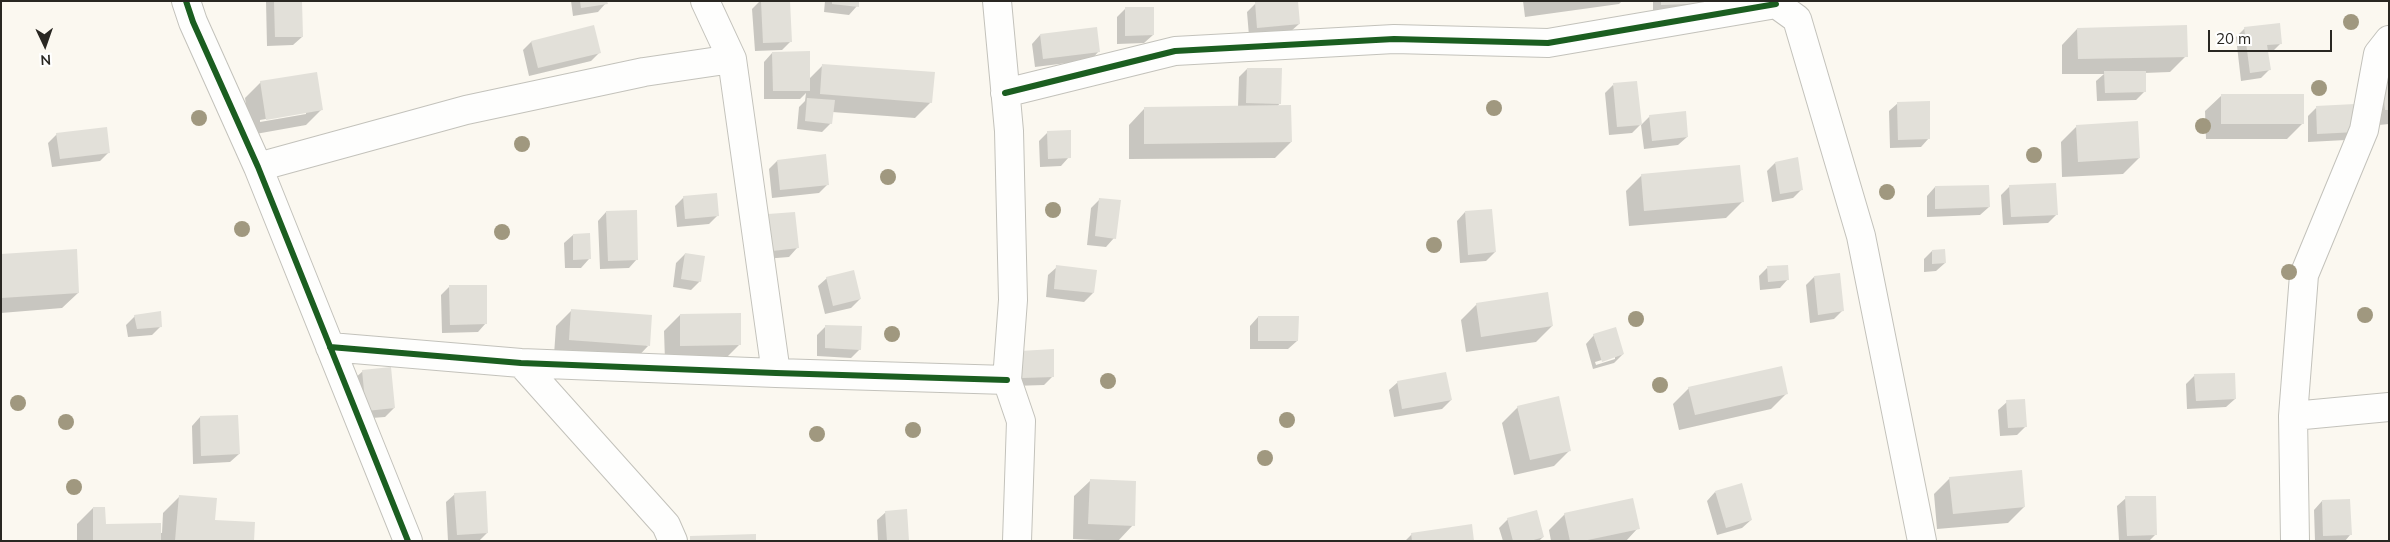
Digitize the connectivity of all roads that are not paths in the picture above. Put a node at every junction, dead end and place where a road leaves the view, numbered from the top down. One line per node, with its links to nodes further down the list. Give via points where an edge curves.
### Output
1 (186, 1): 8 (street)
2 (705, 1): 6 (street)
3 (997, 1): 7 (street)
4 (1774, 3): 7 (street, via 1548,43 1394,39 1175,52); 18 (street, via 1797,19 1861,236)
5 (2389, 40): 14 (street, via 2378,54 2364,130 2304,275)
6 (732, 59): 8 (street, via 644,72 466,110); 11 (street)
7 (1006, 93): 12 (street, via 1013,300)
8 (258, 167): 9 (street)
9 (330, 347): 10 (street); 15 (street)
10 (522, 363): 11 (street); 16 (street, via 666,526)
11 (776, 373): 12 (street)
12 (1006, 380): 17 (street, via 1021,421)
13 (2389, 407): 14 (street)
14 (2293, 416): 19 (street)
15 (408, 541)
16 (673, 541)
17 (1017, 541)
18 (1922, 541)
19 (2295, 541)

